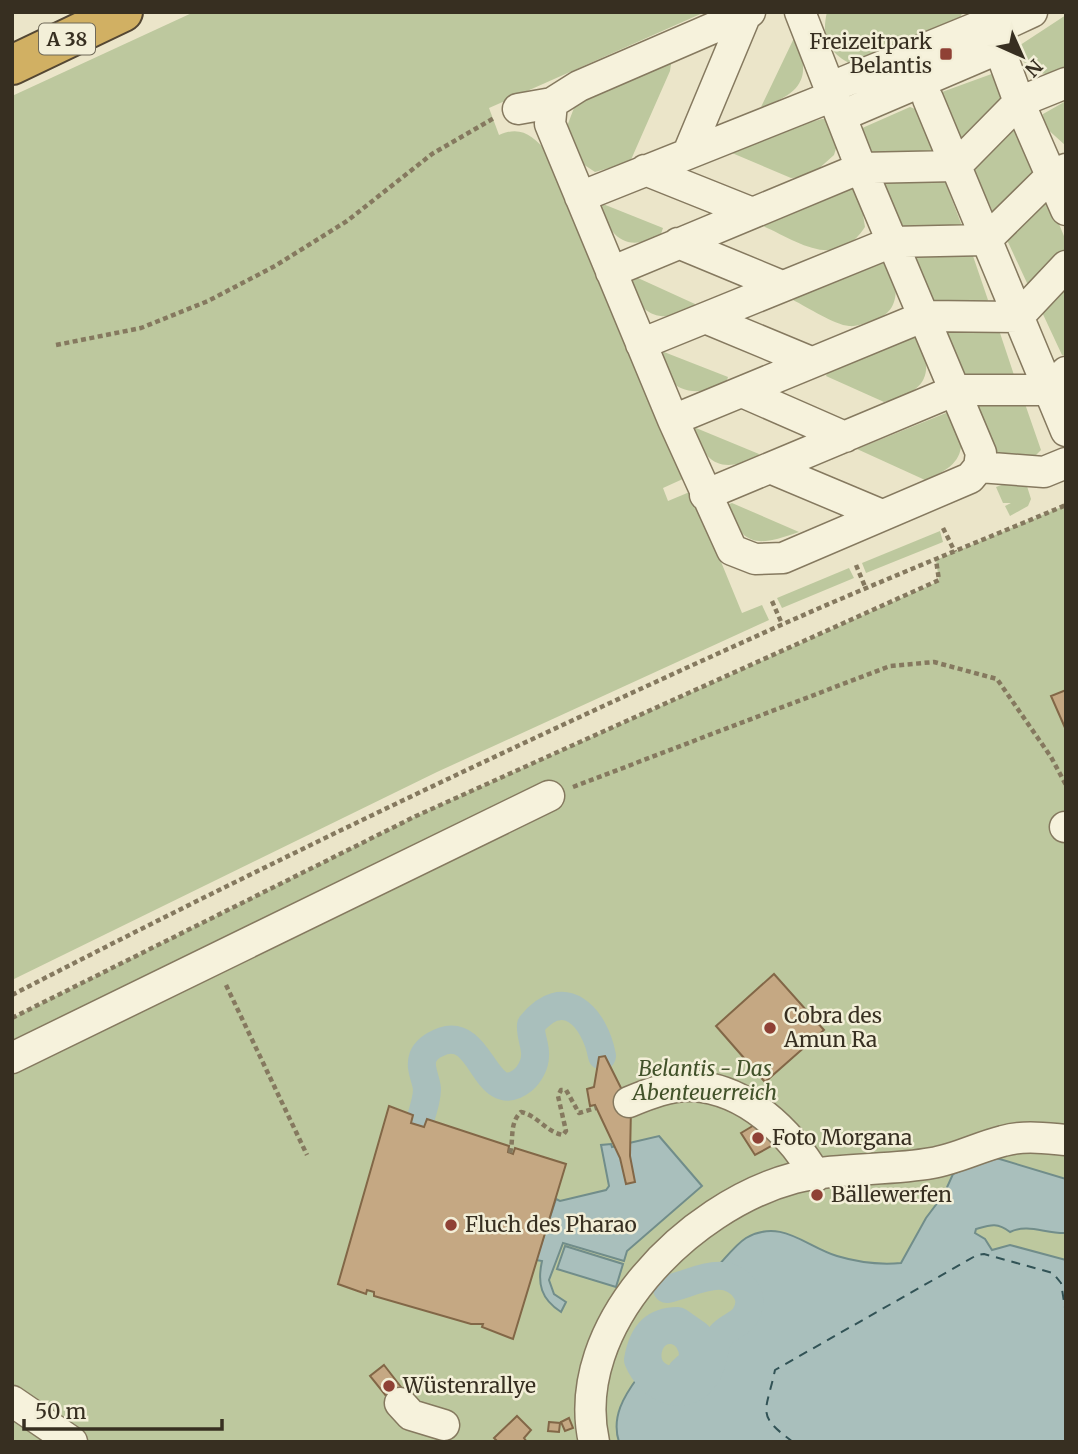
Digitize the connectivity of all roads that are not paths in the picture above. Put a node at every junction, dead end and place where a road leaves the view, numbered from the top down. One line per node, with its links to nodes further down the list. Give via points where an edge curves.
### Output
1 (122, 12): 6 (highway, A 38)
2 (800, 12): 9 (street)
3 (1032, 12): 5 (street)
4 (748, 13): 11 (street, via 579,86); 13 (street)
5 (992, 28): 9 (street); 10 (street)
6 (12, 65)
7 (1066, 83): 10 (street)
8 (928, 99): 14 (street)
9 (835, 100): 13 (street); 15 (street)
10 (1019, 102): 14 (street); 17 (street)
11 (552, 103): 12 (street); 18 (street, via 550,124)
12 (518, 109)
13 (688, 153): 16 (street)
14 (956, 166): 15 (street); 21 (street)
15 (861, 168): 20 (street); 22 (street)
16 (645, 170): 18 (street); 20 (street)
17 (1059, 172): 19 (street); 21 (street)
18 (580, 197): 25 (street)
19 (1066, 210)
20 (750, 212): 23 (street)
21 (986, 240): 22 (street); 28 (street)
22 (892, 242): 26 (street); 27 (street)
23 (678, 243): 25 (street); 26 (street)
24 (1066, 266): 28 (street)
25 (611, 272): 30 (street)
26 (782, 286): 29 (street)
27 (925, 316): 28 (street); 31 (street); 33 (street)
28 (1018, 317): 32 (street)
29 (705, 318): 30 (street); 31 (street)
30 (641, 344): 35 (street)
31 (811, 362): 34 (street)
32 (1057, 381): 33 (street); 36 (street)
33 (956, 390): 37 (street); 39 (street, via 981,453)
34 (742, 392): 35 (street); 37 (street)
35 (673, 420): 41 (street)
36 (1066, 431)
37 (845, 437): 40 (street)
38 (1066, 463): 39 (street, via 1044,472)
39 (979, 467): 42 (street, via 970,478)
40 (770, 468): 41 (street); 42 (street)
41 (705, 495): 42 (street, via 732,551 755,559 783,558)
42 (883, 515)
43 (549, 796): 44 (street)
44 (12, 1058)
45 (641, 1098): 47 (street, via 692,1086 742,1102 783,1130)
46 (1066, 1140): 47 (street, via 1031,1136 1003,1140 934,1163)
47 (816, 1176): 52 (street, via 795,1178 737,1201 653,1265 614,1322 589,1386)
48 (12, 1401): 51 (street)
49 (400, 1403): 50 (street, via 411,1415)
50 (444, 1425)
51 (72, 1442)
52 (594, 1442)

